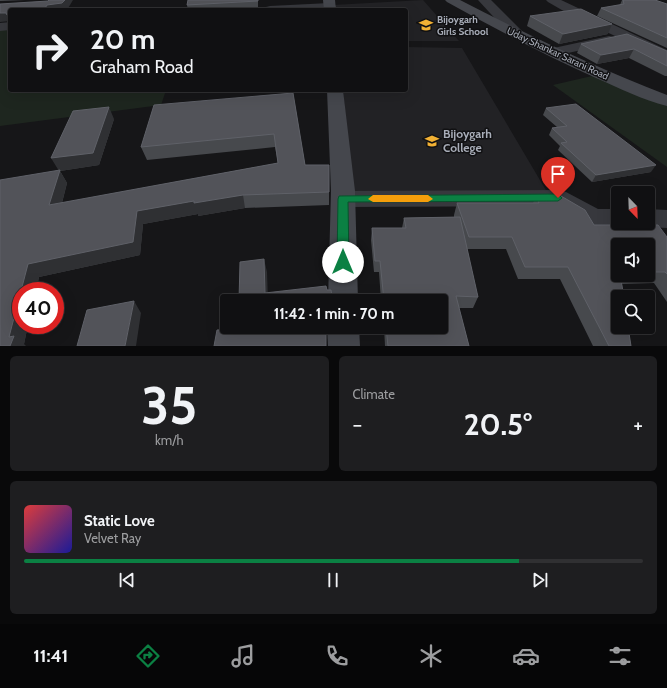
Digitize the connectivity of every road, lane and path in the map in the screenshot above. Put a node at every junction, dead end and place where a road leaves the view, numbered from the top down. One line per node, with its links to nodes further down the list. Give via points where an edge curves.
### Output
1 (450, 0): 6 (street, Uday Shankar Sarani Road)
2 (484, 0): 6 (street)
3 (552, 0): 7 (street)
4 (329, 6): 5 (street)
5 (300, 8)
6 (517, 34): 8 (street, Uday Shankar Sarani Road)
7 (626, 36): 8 (street); 9 (street)
8 (554, 52): 11 (street, Uday Shankar Sarani Road, via 634,89)
9 (667, 56)
10 (335, 92): 12 (street)
11 (667, 101)
12 (343, 199): 13 (street, via 558,198 594,218); 16 (street)
13 (611, 218)
14 (655, 218): 15 (street)
15 (667, 218)
16 (343, 294)
17 (344, 334): 18 (street)
18 (344, 346)

